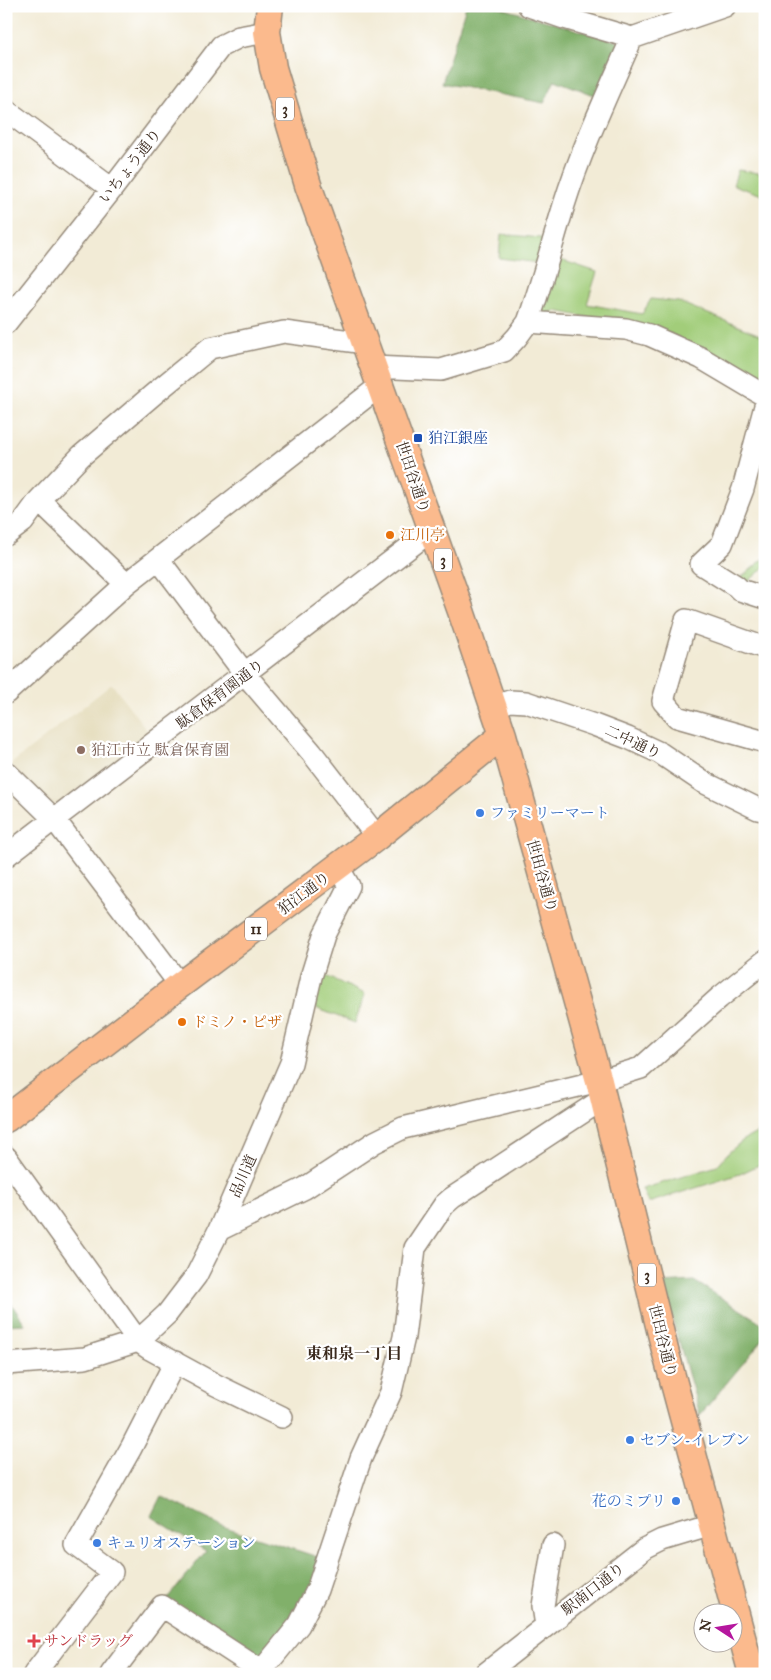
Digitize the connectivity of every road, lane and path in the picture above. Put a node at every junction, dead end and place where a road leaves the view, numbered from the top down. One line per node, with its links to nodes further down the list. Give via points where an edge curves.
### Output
1 (529, 6): 4 (street)
2 (725, 6): 4 (street)
3 (268, 19): 6 (street, いちょう通り, via 221,46); 9 (main road, 世田谷通り / 3, via 273,68 308,185)
4 (632, 38): 7 (street, via 590,132)
5 (6, 110): 6 (street)
6 (112, 189): 8 (street, いちょう通り)
7 (528, 322): 9 (street, via 504,351 442,370); 10 (street, via 626,329 649,335 700,358)
8 (6, 323)
9 (373, 365): 12 (street, via 284,332 210,348 81,456); 14 (main road, 世田谷通り / 3); 16 (street)
10 (765, 396)
11 (765, 406): 18 (street, via 743,489 722,544 701,564 740,590)
12 (39, 500): 13 (street); 17 (street)
13 (15, 520): 15 (street)
14 (432, 530): 20 (street, 駄倉保育園通り); 22 (main road, 世田谷通り / 3)
15 (6, 535)
16 (159, 560): 17 (street); 20 (street)
17 (126, 584): 21 (street)
18 (765, 598)
19 (765, 648): 24 (street, via 686,620 663,701 677,716)
20 (245, 674): 27 (street, 駄倉保育園通り); 28 (street)
21 (6, 693)
22 (493, 707): 23 (main road, 世田谷通り / 3); 26 (street, 二中通り, via 510,701 526,702 603,728 660,753 703,782)
23 (503, 735): 28 (main road, 狛江通り / 11); 33 (main road, 世田谷通り / 3)
24 (765, 742)
25 (6, 772): 27 (street)
26 (763, 803)
27 (55, 820): 29 (street, 駄倉保育園通り); 32 (street)
28 (377, 837): 30 (main road, 狛江通り / 11)
29 (6, 856)
30 (338, 867): 32 (main road, 狛江通り / 11); 36 (street, 品川道, via 349,886 324,935 291,1063)
31 (765, 961): 33 (street, via 718,998 641,1068)
32 (180, 985): 34 (main road, 狛江通り / 11)
33 (601, 1090): 36 (street, via 403,1128 375,1142 305,1188); 41 (main road, 世田谷通り / 3); 44 (street, via 452,1198 415,1248 404,1337 391,1392 361,1458 317,1590 299,1625)
34 (6, 1119)
35 (6, 1157): 37 (street)
36 (219, 1230): 37 (street, 品川道, via 196,1276 167,1314)
37 (138, 1341): 38 (street); 39 (street, 品川道, via 85,1358)
38 (175, 1362): 40 (street); 45 (street, via 76,1545 112,1572)
39 (6, 1364)
40 (282, 1417)
41 (712, 1525): 43 (street, 駅南口通り, via 644,1549); 48 (main road, 世田谷通り / 3)
42 (553, 1545): 43 (street, via 543,1606)
43 (546, 1626): 47 (street, 駅南口通り)
44 (262, 1673): 46 (street, via 162,1606)
45 (34, 1674)
46 (111, 1674)
47 (486, 1674)
48 (752, 1674)

